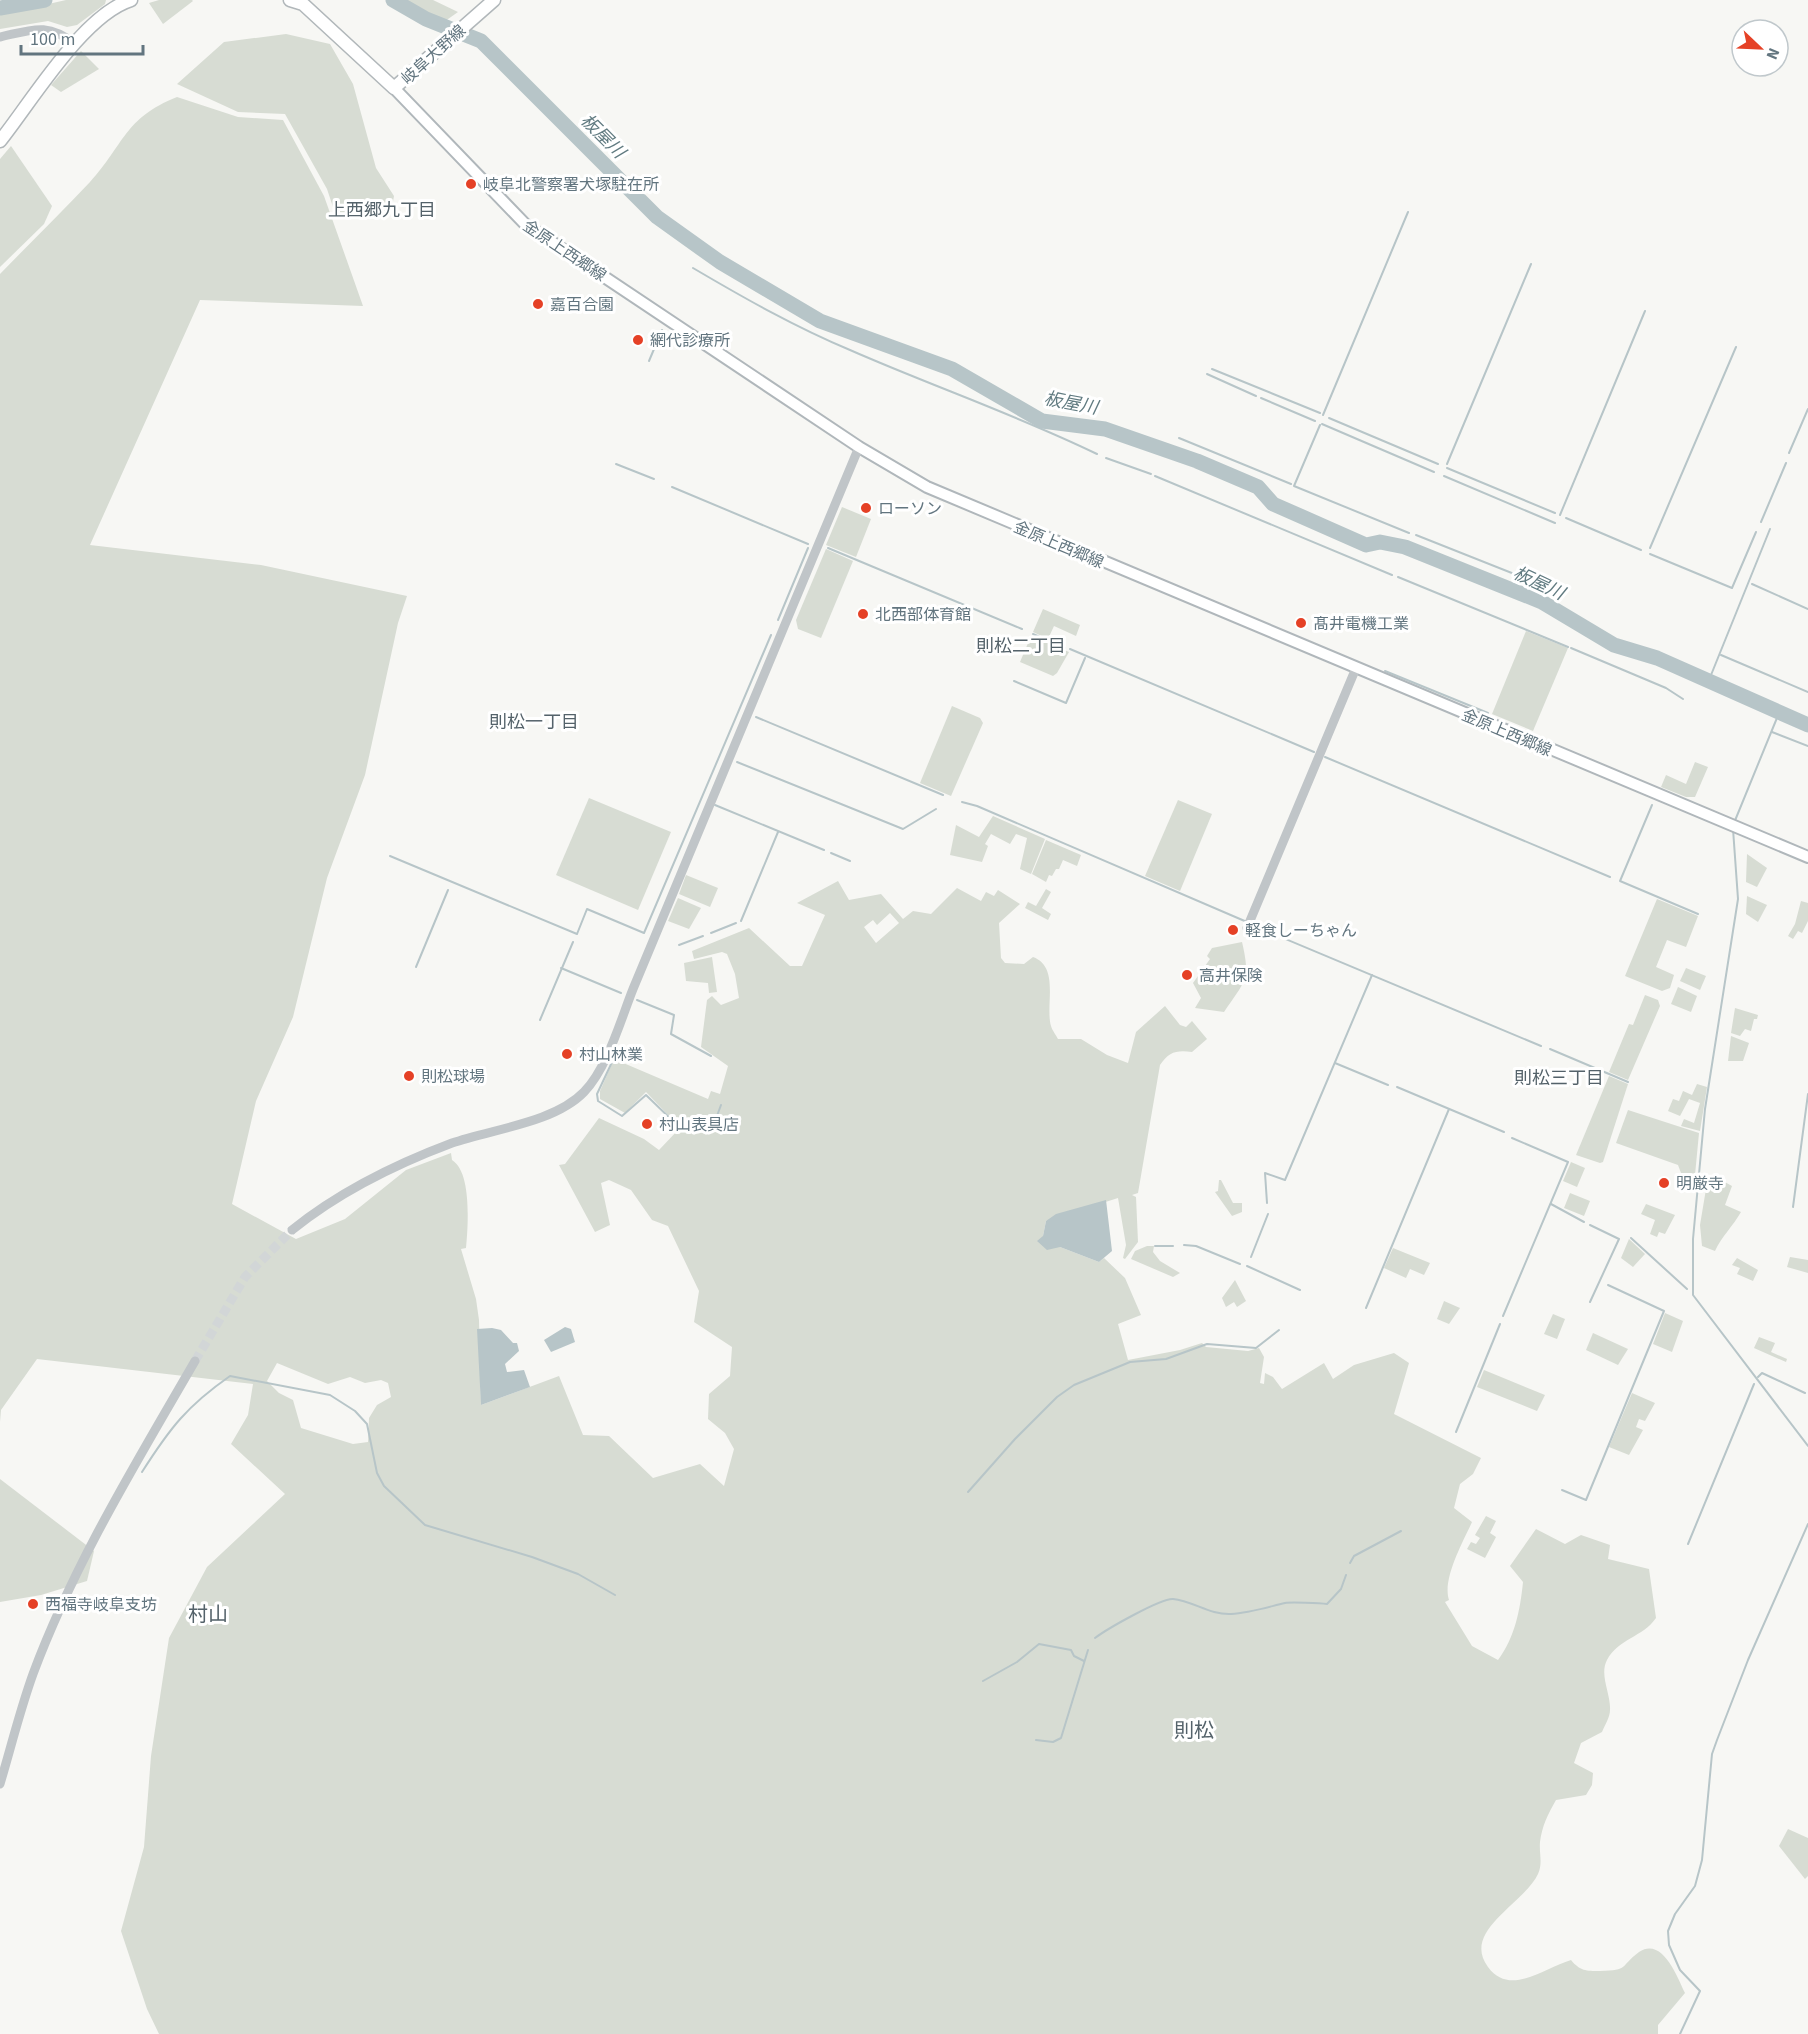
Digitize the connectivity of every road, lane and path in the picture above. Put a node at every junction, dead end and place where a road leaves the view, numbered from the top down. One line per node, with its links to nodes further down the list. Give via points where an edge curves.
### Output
1 (290, 0): 6 (main road, 岐阜大野線, via 303,4)
2 (494, 0): 6 (main road, 岐阜大野線)
3 (123, 1): 5 (main road, via 89,27)
4 (0, 37): 5 (street, via 42,28)
5 (75, 44): 7 (main road)
6 (394, 88): 8 (main road, 金原上西郷線, via 525,224)
7 (0, 141)
8 (859, 447): 9 (main road, 金原上西郷線, via 937,492); 12 (street, via 588,1088 553,1113 453,1143 400,1164 344,1194)
9 (1356, 668): 10 (main road, 金原上西郷線); 11 (street)
10 (1808, 857)
11 (1247, 928)
12 (292, 1230)
13 (195, 1361): 14 (street, via 97,1532 65,1599 33,1675)
14 (0, 1784)

